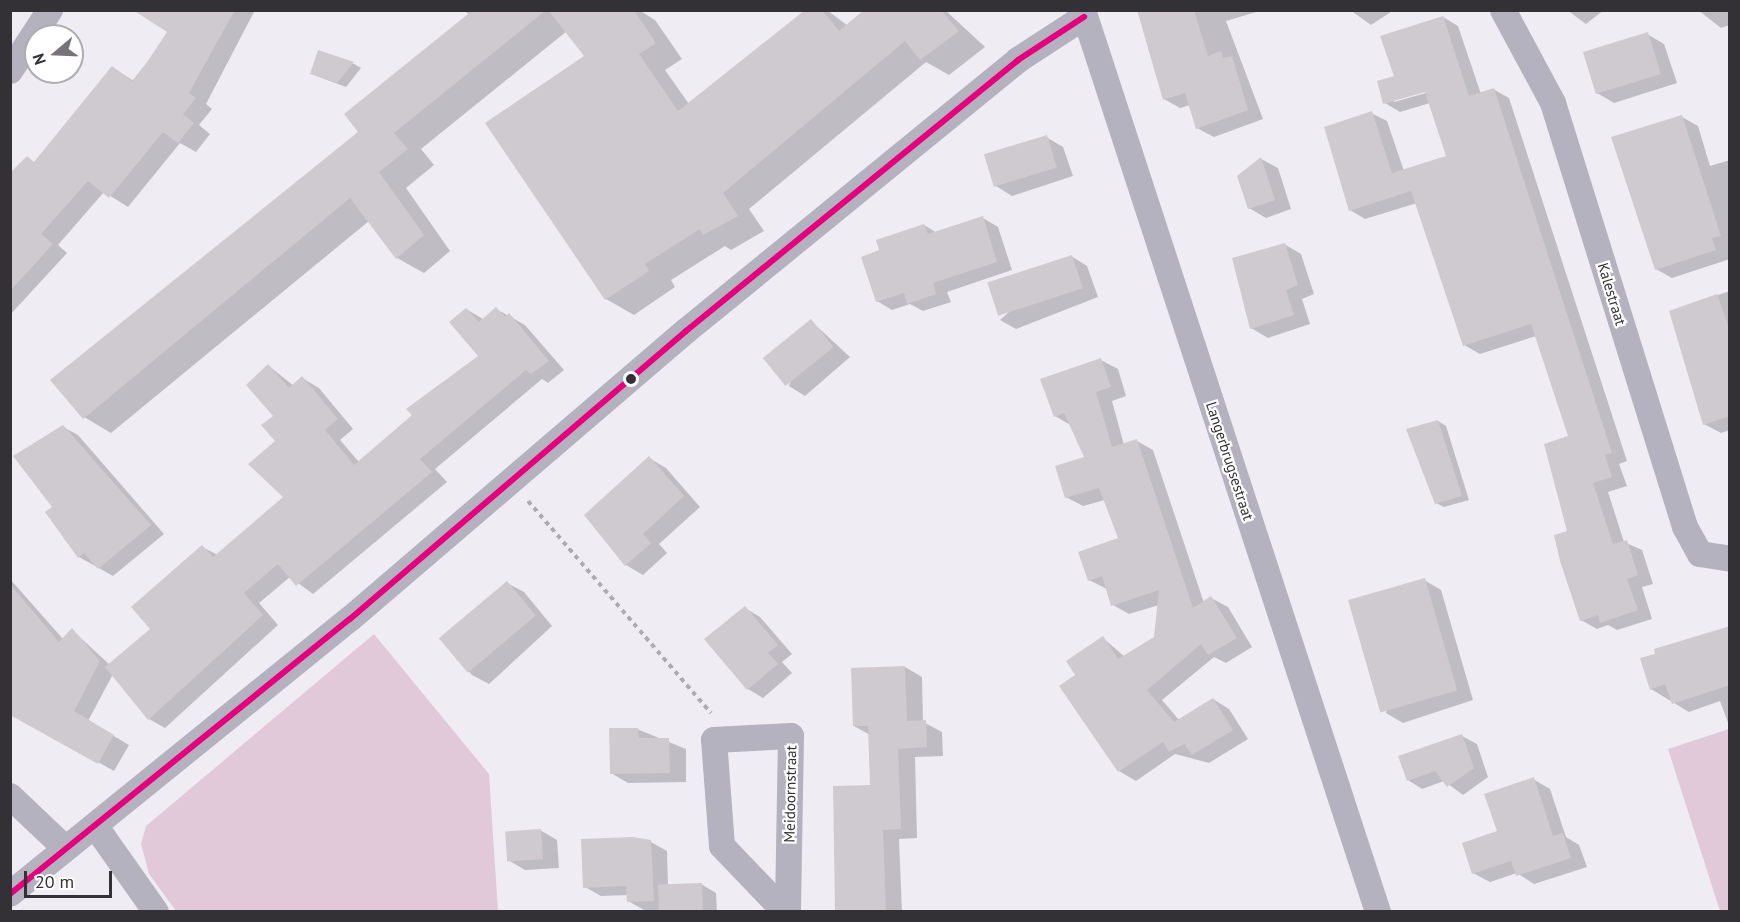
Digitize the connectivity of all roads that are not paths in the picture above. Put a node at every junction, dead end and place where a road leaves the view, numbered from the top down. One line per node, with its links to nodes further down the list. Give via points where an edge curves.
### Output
1 (50, 10): 4 (street)
2 (1503, 10): 5 (street, Kalestraat, via 1553,103 1685,527 1700,554)
3 (1083, 14): 7 (street, via 1018,60 686,331 512,482); 12 (street, Langerbrugsestraat)
4 (10, 71)
5 (1730, 559)
6 (10, 796): 8 (street)
7 (96, 827): 8 (street); 10 (street)
8 (64, 847): 9 (street)
9 (10, 894)
10 (156, 912)
11 (787, 912): 11 (street, Meidoornstraat, via 791,736 714,740 722,846)
12 (1378, 912)

